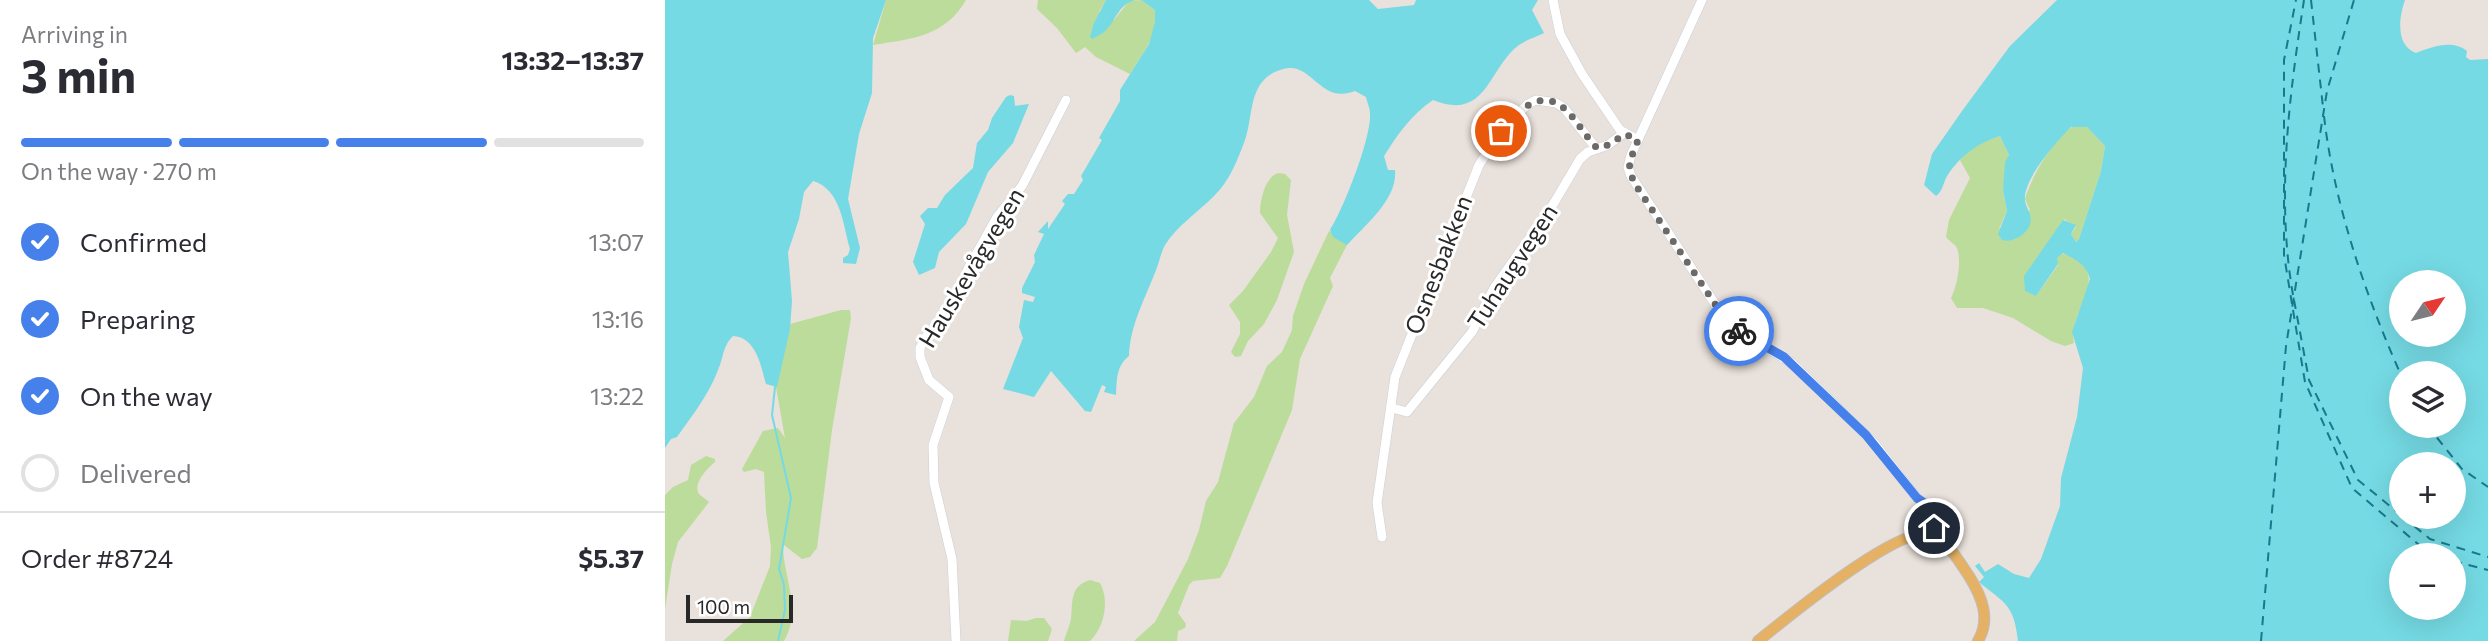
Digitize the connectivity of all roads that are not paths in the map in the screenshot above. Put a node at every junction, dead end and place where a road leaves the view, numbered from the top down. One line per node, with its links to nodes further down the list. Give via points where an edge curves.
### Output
1 (1553, 0): 4 (street, via 1566,47)
2 (1702, 0): 5 (street)
3 (1066, 100): 10 (street, Hauskevågvegen, via 1022,186 997,217 956,298 920,348 929,380 949,397 933,446 934,483 952,559)
4 (1625, 134): 5 (street); 6 (street, Tuhaugvegen)
5 (1638, 140): 8 (street, via 1629,163 1631,176 1719,310 1740,331 1784,357 1875,444 1917,498 1930,507 1935,521)
6 (1597, 148): 7 (street, Tuhaugvegen, via 1580,159 1552,208 1494,289 1472,332 1407,412); 7 (street, Osnesbakken, via 1564,108 1546,100 1528,104 1503,128 1479,165 1446,246 1395,377)
7 (1392, 408): 9 (street, Osnesbakken, via 1377,503)
8 (1932, 535): 11 (main road, via 1911,537 1877,553); 12 (main road, via 1951,552 1981,599 1985,623)
9 (1382, 537)
10 (956, 641)
11 (1758, 641)
12 (1978, 641)

